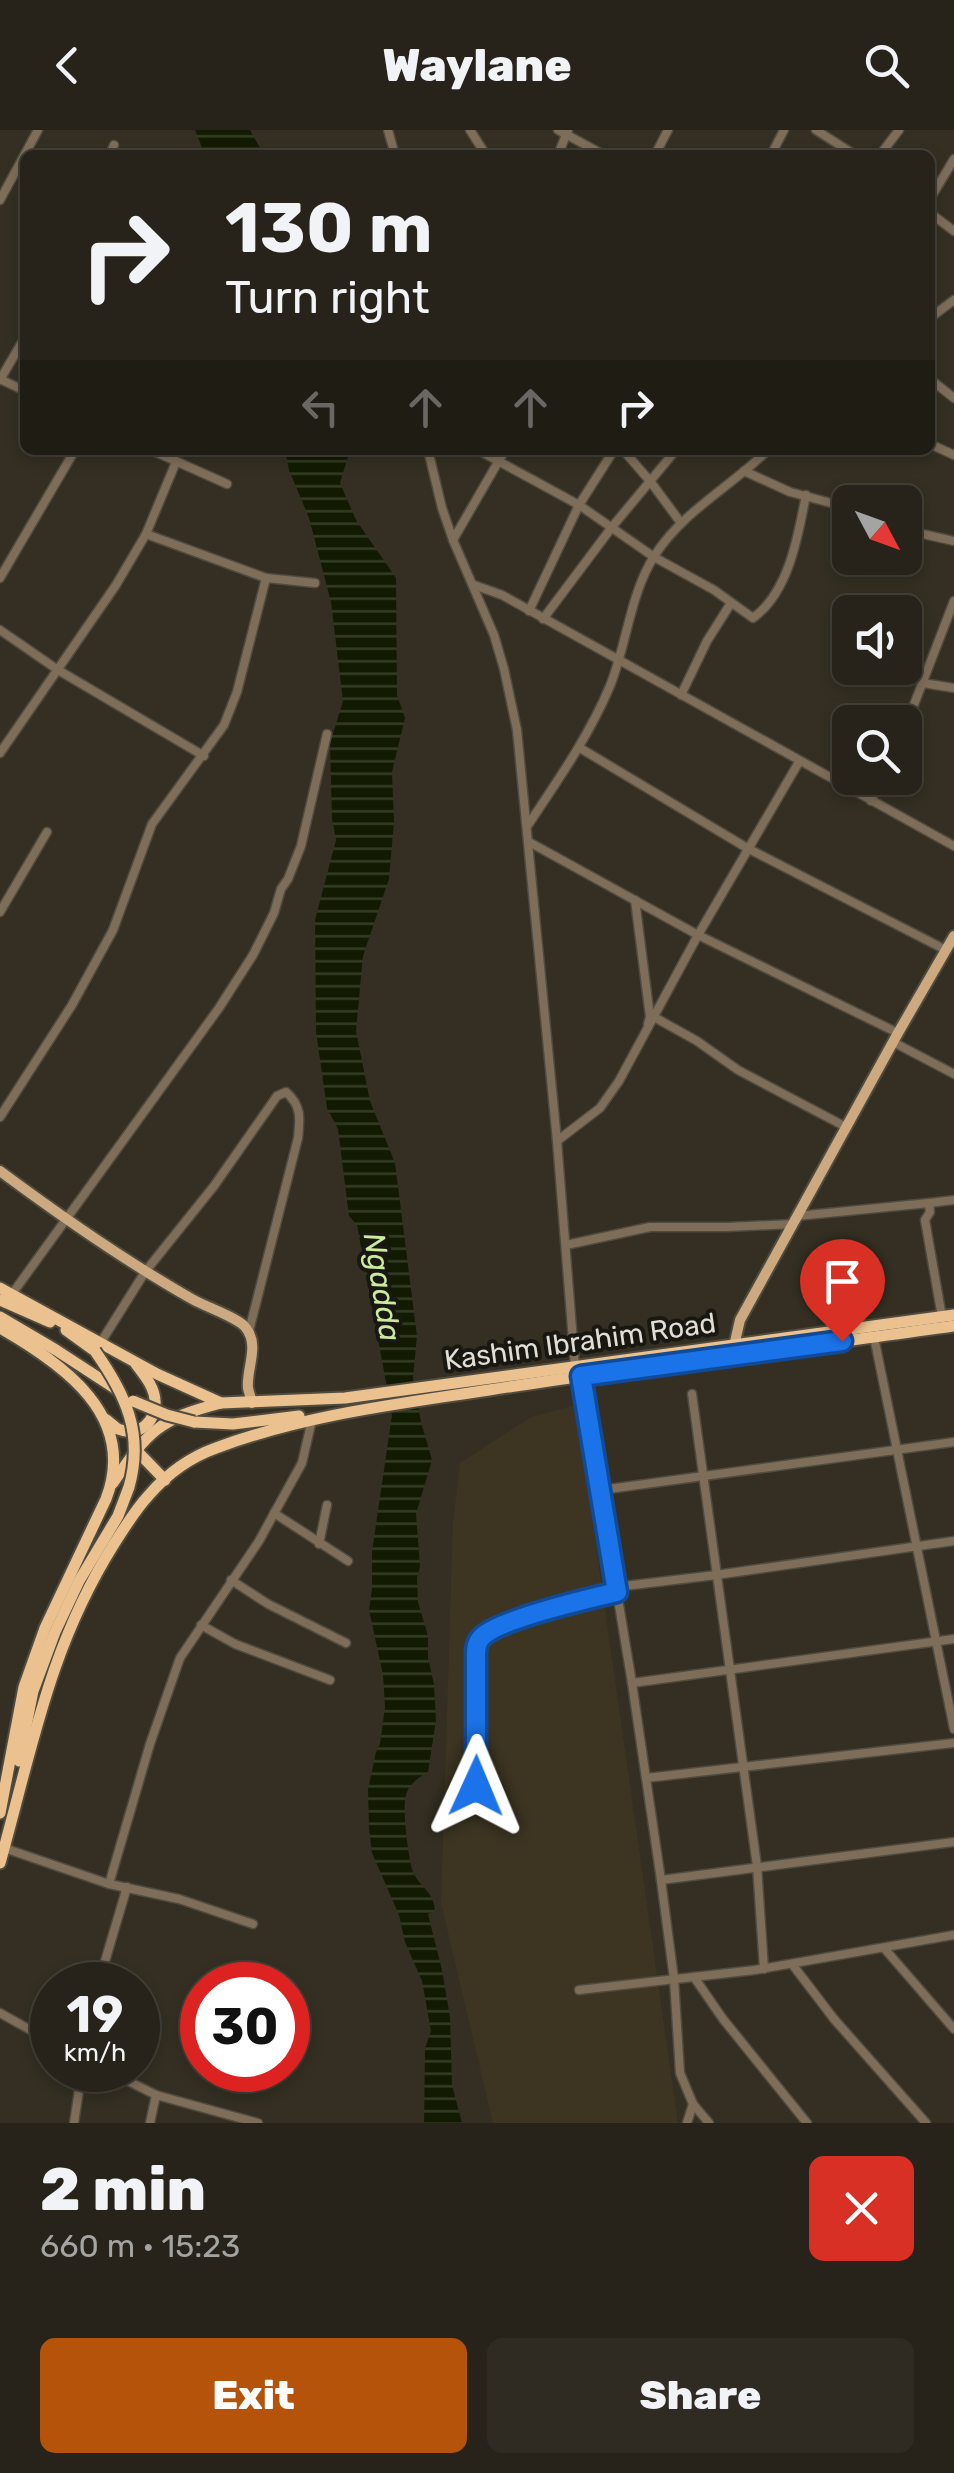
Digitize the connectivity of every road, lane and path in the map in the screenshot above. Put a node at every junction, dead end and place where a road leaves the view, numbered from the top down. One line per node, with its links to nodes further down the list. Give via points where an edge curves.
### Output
1 (816, 130): 7 (street)
2 (899, 130): 8 (street)
3 (564, 132): 6 (street)
4 (114, 144): 5 (street)
5 (112, 150)
6 (596, 150)
7 (846, 150)
8 (884, 150)
9 (954, 159): 11 (street)
10 (20, 163): 12 (street)
11 (935, 191)
12 (0, 200)
13 (20, 345): 14 (street)
14 (0, 379)
15 (72, 455): 39 (street)
16 (161, 455): 25 (street)
17 (429, 455): 36 (street)
18 (488, 455): 24 (street)
19 (503, 455): 24 (street)
20 (611, 455): 31 (street)
21 (627, 455): 27 (street)
22 (672, 455): 27 (street)
23 (762, 455): 26 (street)
24 (500, 461): 31 (street); 36 (street)
25 (176, 462): 28 (street); 34 (street)
26 (744, 471): 29 (street); 32 (street)
27 (650, 481): 32 (street); 33 (street)
28 (228, 484)
29 (806, 495): 30 (street); 44 (street, via 798,540 778,587 753,618)
30 (832, 503)
31 (579, 505): 33 (street); 45 (street)
32 (681, 523): 38 (street)
33 (612, 527): 38 (street); 46 (street)
34 (146, 534): 40 (street); 49 (street)
35 (922, 534): 37 (street)
36 (453, 540): 42 (street)
37 (954, 541)
38 (654, 557): 44 (street); 48 (street)
39 (0, 578)
40 (266, 578): 41 (street); 57 (street, via 238,692)
41 (315, 583)
42 (474, 585): 45 (street); 61 (street, via 504,669)
43 (954, 601): 50 (street)
44 (731, 604): 52 (street)
45 (529, 611): 46 (street)
46 (543, 619): 48 (street)
47 (0, 630): 49 (street)
48 (618, 661): 52 (street); 55 (street)
49 (58, 670): 56 (street); 57 (street)
50 (923, 683): 51 (street); 53 (street)
51 (954, 688)
52 (681, 695): 58 (street)
53 (914, 705)
54 (327, 734): 81 (street, via 301,846 252,955)
55 (580, 748): 61 (street); 65 (street)
56 (0, 753)
57 (204, 756): 75 (street, via 152,824 112,930)
58 (798, 762): 60 (street); 65 (street)
59 (873, 795): 60 (street)
60 (871, 801): 64 (street)
61 (528, 826): 63 (street)
62 (47, 832): 67 (street)
63 (529, 842): 66 (street); 77 (street)
64 (954, 846)
65 (747, 848): 68 (street); 70 (street)
66 (635, 900): 68 (street); 72 (street)
67 (1, 906)
68 (698, 934): 71 (street); 73 (street)
69 (954, 936): 70 (main road)
70 (946, 950): 73 (main road)
71 (654, 1016): 72 (street); 76 (street)
72 (648, 1027): 77 (street, via 600,1108)
73 (895, 1038): 74 (street); 76 (main road)
74 (954, 1074)
75 (0, 1117)
76 (846, 1127): 82 (main road)
77 (558, 1141): 83 (street)
78 (0, 1171): 81 (main road)
79 (954, 1200): 80 (street)
80 (929, 1203): 82 (street); 86 (street, via 925,1220)
81 (66, 1220): 84 (main road); 85 (street)
82 (795, 1220): 83 (street, via 650,1227); 92 (main road, via 740,1320)
83 (566, 1245): 95 (street)
84 (145, 1272): 90 (main road); 90 (street, via 286,1092 300,1114 298,1138); 93 (street)
85 (4, 1294): 93 (highway, Kashim Ibrahim Road)
86 (948, 1316): 91 (highway, Kashim Ibrahim Road)
87 (0, 1317): 99 (highway, bridge, via 133,1401 194,1422 232,1424)
88 (954, 1326): 91 (highway, Kashim Ibrahim Road)
89 (0, 1328): 100 (highway, via 74,1378)
90 (248, 1331): 98 (main road)
91 (874, 1332): 92 (highway, Kashim Ibrahim Road); 95 (highway, Kashim Ibrahim Road); 104 (street)
92 (734, 1346): 95 (highway, Kashim Ibrahim Road)
93 (98, 1347): 94 (highway, Kashim Ibrahim Road); 132 (highway, bridge, via 126,1405 133,1471 118,1516 54,1632 33,1691)
94 (132, 1360): 97 (highway, Kashim Ibrahim Road); 100 (highway, via 152,1388 154,1415 140,1430 128,1431)
95 (578, 1371): 99 (highway, Kashim Ibrahim Road); 108 (street)
96 (692, 1394): 105 (street)
97 (221, 1403): 98 (highway, Kashim Ibrahim Road); 103 (highway, via 159,1426)
98 (252, 1403): 99 (highway, Kashim Ibrahim Road)
99 (344, 1407): 101 (highway, Kashim Ibrahim Road)
100 (105, 1419): 107 (highway, via 114,1451)
101 (312, 1420): 106 (highway, Kashim Ibrahim Road, via 214,1448); 110 (street, via 302,1464)
102 (954, 1442): 104 (street)
103 (136, 1450): 106 (highway); 107 (highway)
104 (896, 1450): 105 (street); 113 (street)
105 (702, 1475): 108 (street); 115 (street)
106 (165, 1480): 132 (highway, Kashim Ibrahim Road, via 94,1575 60,1649)
107 (112, 1485): 130 (highway, via 24,1687)
108 (601, 1490): 117 (street)
109 (327, 1504): 112 (street)
110 (274, 1513): 112 (street); 116 (street)
111 (954, 1541): 113 (street)
112 (319, 1544): 114 (street)
113 (918, 1547): 115 (street); 120 (street)
114 (348, 1561)
115 (716, 1576): 117 (street); 122 (street)
116 (232, 1580): 118 (street); 121 (street)
117 (617, 1590): 124 (street); 129 (street, via 482,1636 476,1646)
118 (201, 1625): 123 (street); 136 (street, via 168,1690)
119 (954, 1639): 120 (street)
120 (937, 1641): 122 (street); 125 (street)
121 (346, 1643)
122 (731, 1670): 124 (street); 127 (street)
123 (330, 1680)
124 (632, 1683): 128 (street)
125 (954, 1729)
126 (954, 1742): 127 (street)
127 (744, 1766): 128 (street); 134 (street)
128 (646, 1778): 135 (street)
129 (476, 1786)
130 (0, 1813)
131 (954, 1842): 134 (street)
132 (4, 1848): 133 (highway); 136 (street)
133 (0, 1863)
134 (758, 1866): 135 (street); 143 (street)
135 (661, 1880): 145 (street)
136 (109, 1884): 137 (street)
137 (127, 1887): 138 (street); 141 (street)
138 (253, 1924)
139 (954, 1935): 140 (street)
140 (884, 1948): 142 (street); 148 (street)
141 (105, 1962)
142 (792, 1964): 143 (street); 160 (street)
143 (764, 1969): 144 (street)
144 (694, 1977): 145 (street); 159 (street)
145 (674, 1979): 146 (street); 153 (street, via 680,2073)
146 (579, 1990)
147 (0, 2014): 149 (street)
148 (954, 2029)
149 (30, 2030)
150 (79, 2092): 154 (street)
151 (152, 2092): 152 (street)
152 (156, 2094): 155 (street); 156 (street)
153 (693, 2104): 157 (street); 158 (street)
154 (74, 2123)
155 (150, 2123)
156 (258, 2123)
157 (687, 2123)
158 (709, 2123)
159 (807, 2123)
160 (926, 2123)

